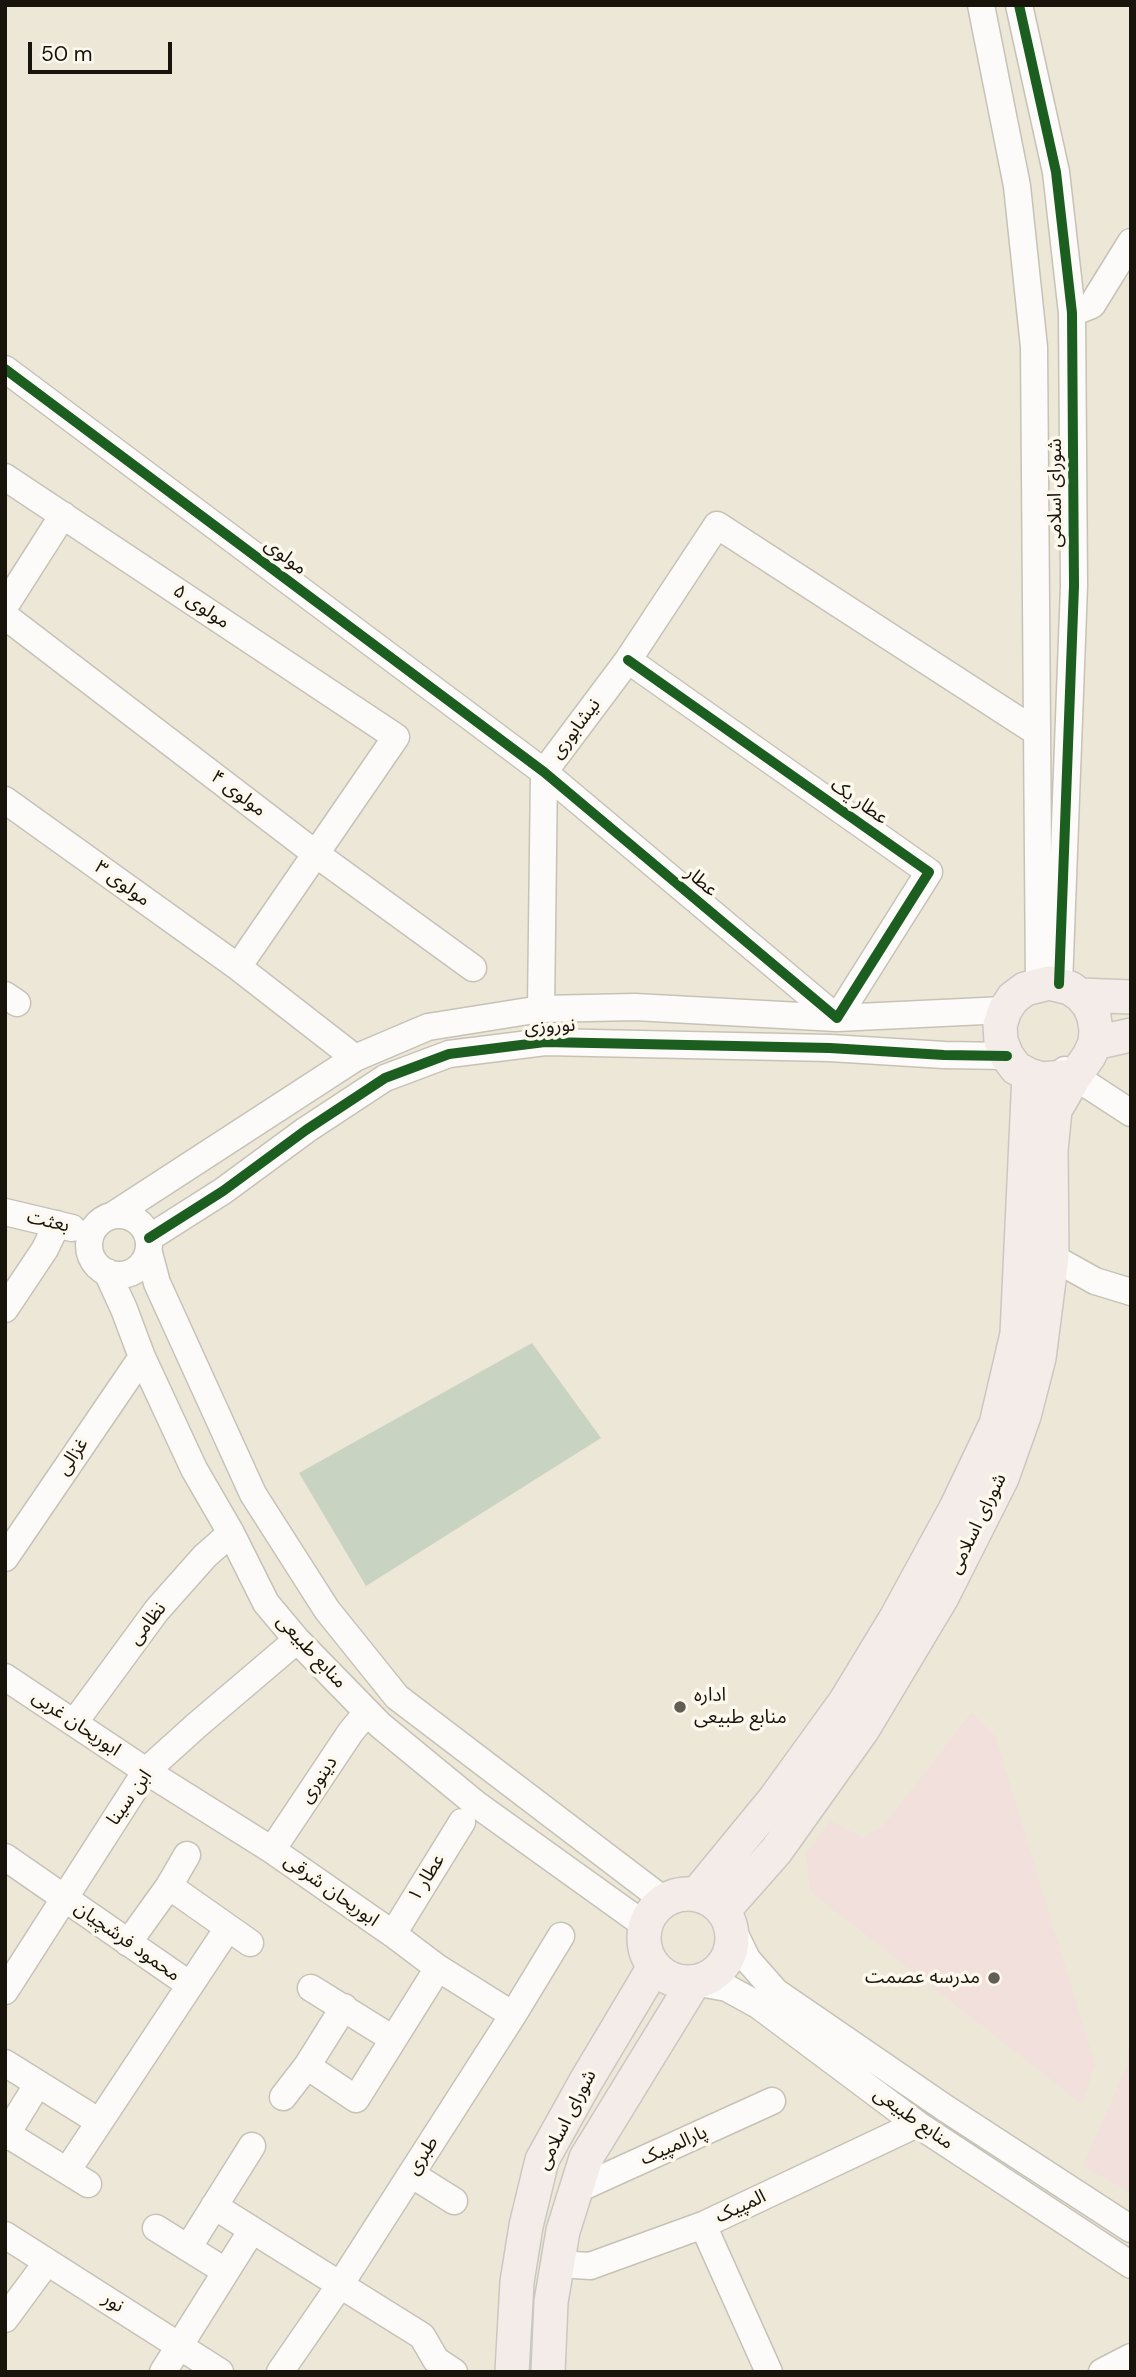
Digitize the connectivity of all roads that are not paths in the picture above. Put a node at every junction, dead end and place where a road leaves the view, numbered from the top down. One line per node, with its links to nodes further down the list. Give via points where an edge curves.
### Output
1 (981, 5): 11 (street, شورای اسلامی, via 1017,186 1034,346)
2 (1019, 5): 4 (street, شورای اسلامی, via 1056,172)
3 (1131, 242): 4 (street, via 1092,305)
4 (1072, 313): 17 (street, شورای اسلامی, via 1074,586)
5 (5, 369): 12 (street, مولوی)
6 (5, 477): 7 (street, مولوی ۵)
7 (63, 515): 8 (street); 14 (street, مولوی ۵, via 397,737)
8 (5, 606)
9 (5, 616): 14 (street, مولوی ۴)
10 (628, 660): 11 (street, نیشابوری, via 717,525); 12 (street, نیشابوری); 21 (street, عطار یک, via 929,872)
11 (1035, 731): 17 (street, شورای اسلامی)
12 (544, 772): 19 (street, نیشابوری); 21 (street, عطار)
13 (5, 800): 15 (street, مولوی ۳)
14 (316, 854): 15 (street); 16 (street, مولوی ۴)
15 (238, 967): 24 (street, مولوی ۳)
16 (473, 968)
17 (1059, 988): 18 (main road); 20 (main road, via 1019,993); 23 (main road, via 1089,1005)
18 (1131, 997)
19 (541, 1009): 21 (street, نوروزی, via 635,1007); 24 (street, نوروزی, via 428,1027)
20 (1005, 1010): 21 (street, نوروزی); 25 (main road, via 1001,1041)
21 (837, 1018)
22 (1131, 1035): 23 (main road)
23 (1095, 1044): 26 (main road, via 1090,1056)
24 (355, 1058): 29 (street, نوروزی)
25 (1018, 1066): 26 (main road, via 1042,1079); 32 (street, نوروزی, via 944,1055 830,1048 545,1042 449,1054 385,1078); 51 (main road, شورای اسلامی, via 1017,1334 996,1424 896,1618 845,1702)
26 (1070, 1073): 27 (street); 33 (main road, شورای اسلامی, via 1055,1110 1051,1150)
27 (1131, 1113)
28 (5, 1212): 30 (street, بعثت)
29 (115, 1214): 31 (street); 32 (street, via 130,1216 142,1225)
30 (57, 1224): 31 (street, بعثت); 36 (street)
31 (91, 1232): 34 (street, via 91,1256)
32 (149, 1245): 34 (street, via 142,1264 132,1272); 51 (street, منابع طبیعی, via 162,1296 253,1494 327,1610 397,1697)
33 (1052, 1257): 35 (street, via 1095,1281); 51 (main road, شورای اسلامی, via 1040,1358 1024,1416 1002,1478 942,1597 863,1729 776,1850)
34 (107, 1272): 37 (street, منابع طبیعی)
35 (1131, 1292)
36 (5, 1309)
37 (142, 1357): 38 (street, منابع طبیعی, via 194,1469); 39 (street, غزالی)
38 (232, 1533): 40 (street, منابع طبیعی, via 266,1603); 43 (street, نظامی, via 157,1610)
39 (5, 1558)
40 (297, 1640): 42 (street, منابع طبیعی); 44 (street, ابن سینا)
41 (5, 1677): 43 (street, ابوریحان غربی)
42 (367, 1712): 46 (street, دینوری); 51 (street, منابع طبیعی, via 476,1804)
43 (74, 1723): 44 (street, ابوریحان غربی)
44 (146, 1771): 46 (street, ابوریحان شرقی); 50 (street, ابن سینا)
45 (462, 1822): 52 (street, عطار ۱)
46 (272, 1850): 52 (street, ابوریحان شرقی)
47 (187, 1855): 49 (street)
48 (5, 1857): 50 (street, محمود فرشچیان)
49 (170, 1886): 54 (street); 58 (street, via 239,1936)
50 (64, 1898): 54 (street, محمود فرشچیان); 60 (street, ابن سینا)
51 (692, 1912): 55 (main road, via 644,1940); 57 (main road, via 733,1941 721,1969); 79 (street, منابع طبیعی, via 747,1959 776,1992)
52 (393, 1934): 56 (street, ابوریحان شرقی)
53 (561, 1936): 62 (street, طبری)
54 (128, 1943): 58 (street, محمود فرشچیان)
55 (654, 1966): 57 (main road, via 679,1982); 95 (main road, شورای اسلامی, via 542,2160 517,2282)
56 (438, 1968): 62 (street, ابوریحان شرقی); 63 (street)
57 (694, 1982): 70 (street, منابع طبیعی, via 727,1988 758,2005); 74 (main road, شورای اسلامی, via 602,2129)
58 (190, 1985): 69 (street)
59 (311, 1988): 61 (street)
60 (5, 1991)
61 (344, 2007): 63 (street); 65 (street)
62 (513, 2015): 73 (street, طبری)
63 (393, 2039): 65 (street, via 356,2099)
64 (5, 2063): 66 (street)
65 (307, 2066): 67 (street)
66 (37, 2085): 69 (street); 71 (street)
67 (283, 2097)
68 (772, 2101): 74 (street, پارالمپیک)
69 (98, 2121): 71 (street, via 78,2177)
70 (918, 2124): 77 (street, المپیک); 85 (street, منابع طبیعی)
71 (6, 2135)
72 (252, 2146): 76 (street)
73 (411, 2174): 75 (street); 87 (street, طبری)
74 (576, 2190): 84 (main road, شورای اسلامی)
75 (454, 2201)
76 (214, 2206): 80 (street); 82 (street)
77 (703, 2225): 84 (street, المپیک, via 590,2266); 97 (street)
78 (156, 2228): 82 (street)
79 (1131, 2229)
80 (252, 2230): 86 (street); 87 (street)
81 (5, 2235): 83 (street, نور)
82 (188, 2248): 86 (street)
83 (47, 2262): 88 (street); 89 (street, نور)
84 (558, 2264): 96 (main road, شورای اسلامی)
85 (1131, 2265)
86 (225, 2271): 89 (street)
87 (340, 2285): 93 (street, طبری); 94 (street, via 422,2336 436,2360)
88 (5, 2319)
89 (179, 2346): 91 (street); 92 (street, نور)
90 (1131, 2357): 98 (street)
91 (163, 2372)
92 (220, 2372)
93 (280, 2372)
94 (454, 2372)
95 (512, 2372)
96 (548, 2372)
97 (769, 2372)
98 (1102, 2372)

